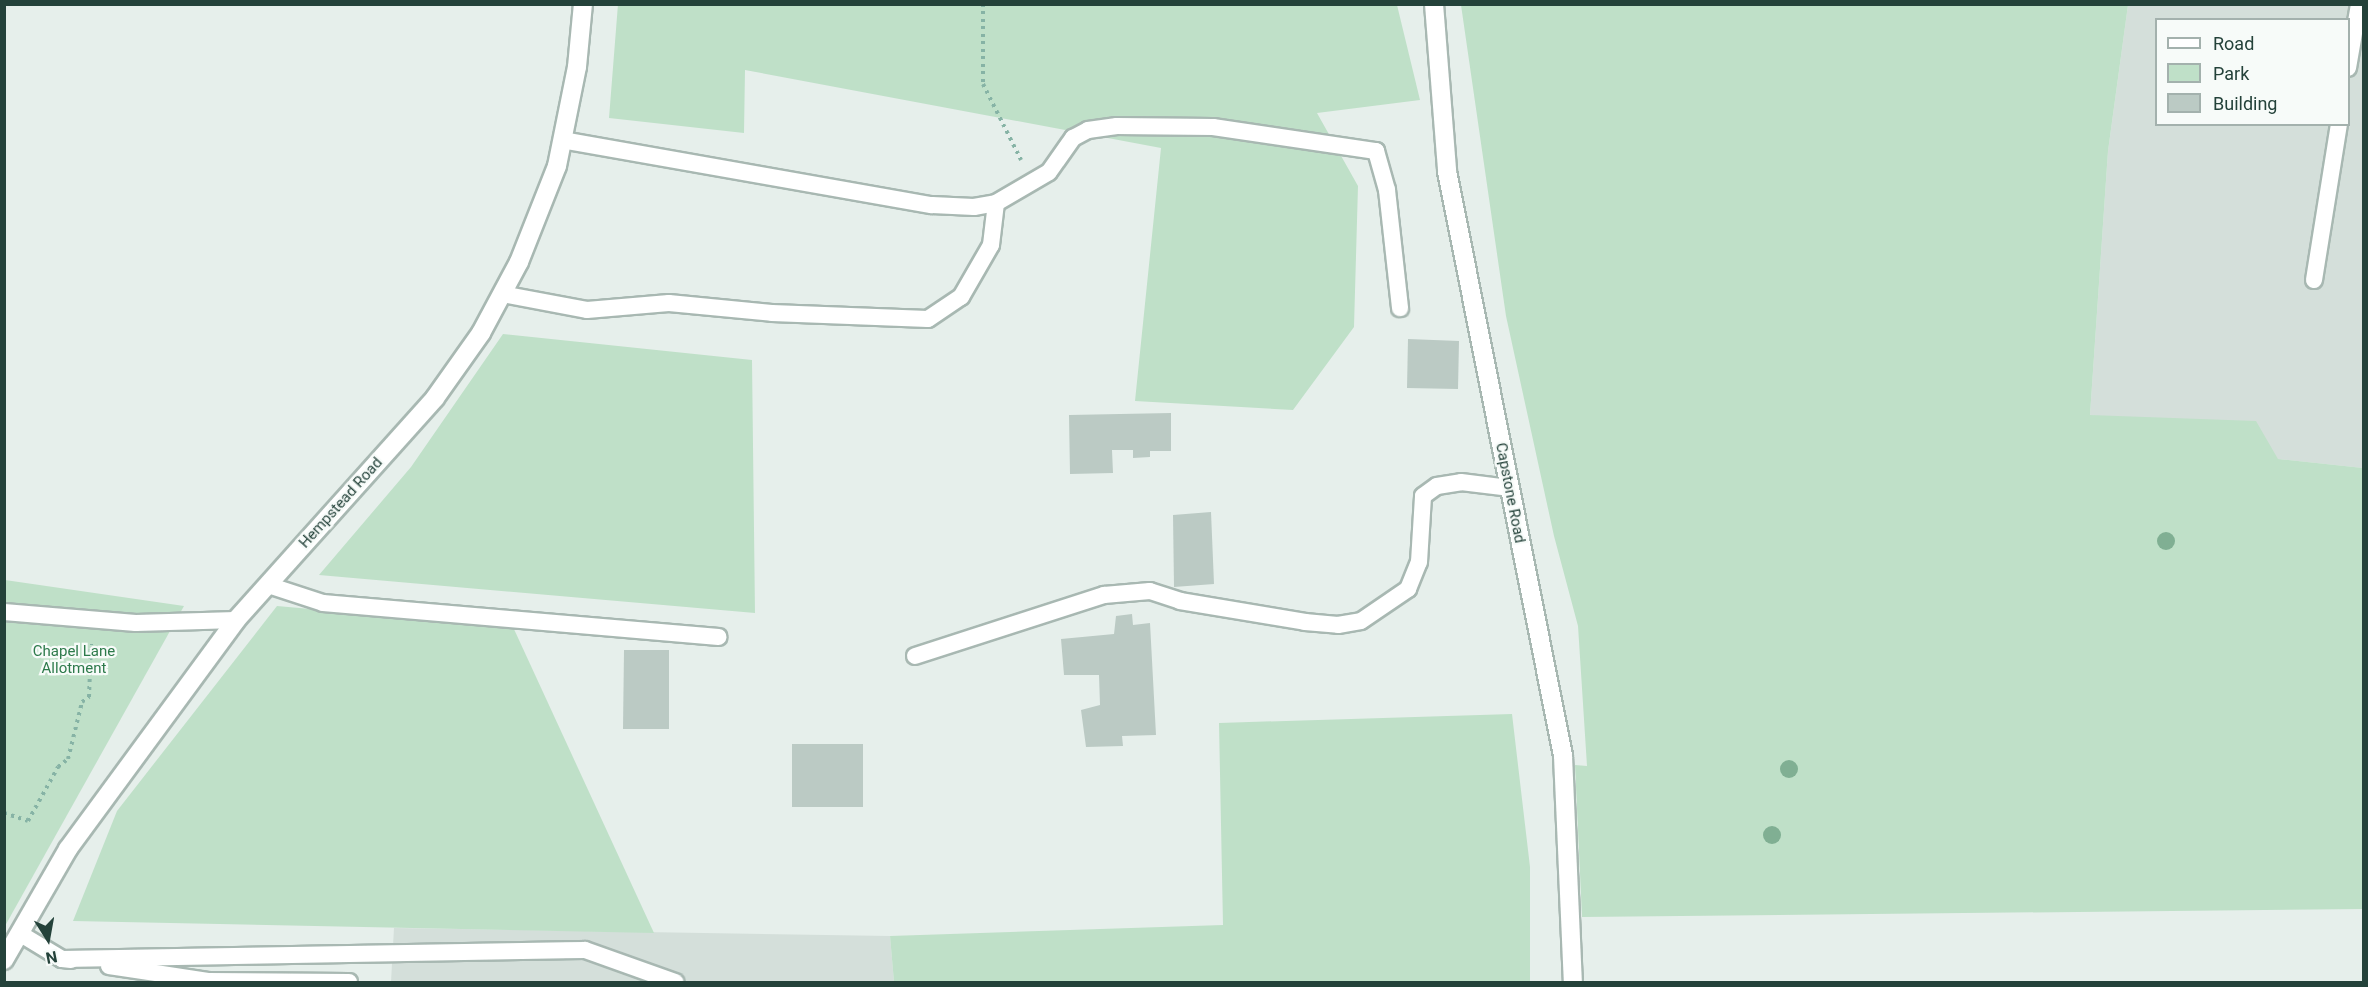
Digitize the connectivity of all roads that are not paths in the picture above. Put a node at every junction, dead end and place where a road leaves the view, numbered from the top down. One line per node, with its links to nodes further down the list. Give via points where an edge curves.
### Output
1 (583, 4): 6 (street, Hempstead Road, via 577,67)
2 (1434, 4): 11 (street, Capstone Road, via 1447,171)
3 (2359, 4): 4 (lane)
4 (2350, 62)
5 (2340, 126): 8 (lane)
6 (562, 140): 7 (lane, via 932,205 974,207); 9 (street, Hempstead Road, via 557,166)
7 (996, 203): 9 (lane, via 991,245 961,297 928,319 772,313 669,303 587,310); 10 (lane, via 1050,172 1073,138 1088,130 1117,126 1213,128 1376,152 1387,190)
8 (2314, 280)
9 (502, 294): 12 (street, Hempstead Road, via 481,333 435,398)
10 (1400, 308)
11 (1509, 488): 16 (lane, via 1461,482 1437,486 1423,496 1419,562 1408,589 1361,621 1338,625 1305,622 1180,601 1150,591 1104,595); 22 (street, Capstone Road, via 1563,756)
12 (268, 585): 14 (street, Hempstead Road); 15 (lane, via 323,603)
13 (4, 612): 14 (lane, via 136,623)
14 (236, 620): 17 (street, Hempstead Road, via 68,849)
15 (719, 637)
16 (915, 656)
17 (19, 933): 18 (lane); 19 (street, Hempstead Road)
18 (62, 959): 20 (lane, via 208,981); 21 (lane, via 585,950)
19 (4, 960)
20 (349, 982)
21 (675, 982)
22 (1573, 982)

